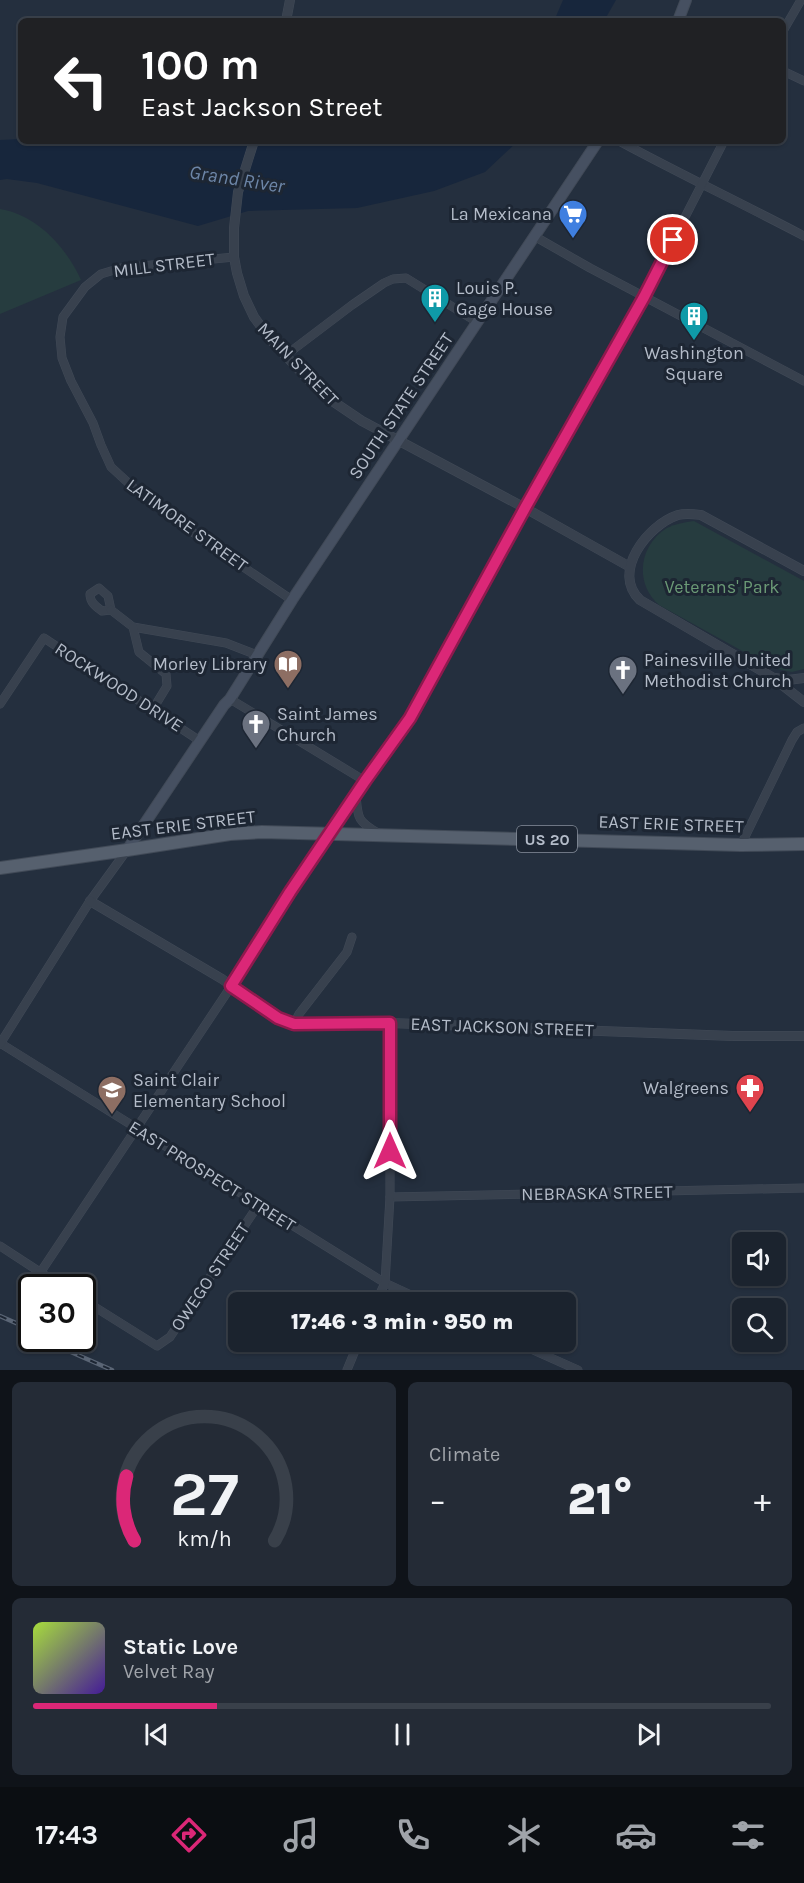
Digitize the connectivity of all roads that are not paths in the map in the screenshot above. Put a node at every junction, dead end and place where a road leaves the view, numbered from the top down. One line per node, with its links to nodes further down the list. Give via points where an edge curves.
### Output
1 (290, 0): 4 (street)
2 (686, 0): 5 (main road)
3 (801, 0): 6 (street)
4 (287, 18)
5 (682, 18)
6 (786, 27)
7 (786, 72): 8 (street)
8 (804, 81)
9 (253, 144): 16 (street, MAIN STREET, via 238,192)
10 (596, 144): 14 (main road, SOUTH STATE STREET)
11 (625, 144): 13 (street)
12 (722, 144): 13 (street)
13 (700, 185): 15 (street); 17 (street)
14 (534, 236): 17 (street); 18 (main road, SOUTH STATE STREET)
15 (804, 236)
16 (234, 257): 19 (street, MILL STREET, via 121,268 101,274 85,287 63,317); 20 (street, MAIN STREET, via 254,317)
17 (644, 297): 21 (street); 23 (street)
18 (477, 322): 20 (street, via 406,278 393,279); 22 (main road, SOUTH STATE STREET)
19 (60, 337): 26 (street, LATIMORE STREET, via 62,358 71,381 111,467 202,539)
20 (286, 356): 22 (street, MAIN STREET, via 322,394)
21 (804, 381)
22 (399, 441): 23 (street, MAIN STREET); 26 (main road, SOUTH STATE STREET)
23 (525, 508): 24 (street, MAIN STREET); 38 (street, via 410,718)
24 (630, 567): 25 (street, via 651,531 668,519 690,513 701,515); 30 (street, via 630,587 640,600)
25 (804, 571)
26 (292, 600): 29 (main road, SOUTH STATE STREET)
27 (111, 610): 28 (street)
28 (133, 627): 29 (street, via 226,643); 35 (street, via 139,652 166,674 167,686)
29 (257, 656): 32 (main road, SOUTH STATE STREET)
30 (772, 677): 31 (street); 33 (street)
31 (804, 678)
32 (230, 699): 37 (main road, SOUTH STATE STREET); 38 (street)
33 (804, 703)
34 (0, 704): 35 (street, ROCKWOOD DRIVE, via 44,638)
35 (153, 709): 37 (street, ROCKWOOD DRIVE)
36 (804, 728): 42 (street, via 792,740)
37 (200, 741): 44 (main road, SOUTH STATE STREET)
38 (365, 781): 39 (street)
39 (356, 794): 40 (street); 41 (street, via 358,816)
40 (330, 832): 41 (main road, EAST ERIE STREET / US 20); 44 (main road, EAST ERIE STREET / US 20, via 230,834); 48 (street)
41 (379, 834): 42 (main road, EAST ERIE STREET / US 20)
42 (741, 844): 43 (main road, EAST ERIE STREET / US 20)
43 (804, 844)
44 (127, 850): 45 (main road, EAST ERIE STREET / US 20); 46 (street)
45 (0, 868)
46 (90, 901): 48 (street, EAST JACKSON STREET); 52 (street)
47 (352, 938): 50 (street, via 347,952)
48 (231, 986): 50 (street, EAST JACKSON STREET, via 278,1018); 53 (street)
49 (390, 1023): 50 (street, EAST JACKSON STREET); 51 (street, EAST JACKSON STREET); 55 (street)
50 (294, 1024)
51 (804, 1036)
52 (0, 1044): 53 (street, EAST PROSPECT STREET)
53 (136, 1129): 56 (street, EAST PROSPECT STREET); 58 (street)
54 (804, 1188): 55 (street, NEBRASKA STREET)
55 (390, 1197): 59 (street)
56 (259, 1204): 59 (street, EAST PROSPECT STREET); 62 (street, OWEGO STREET, via 170,1337 157,1346)
57 (0, 1246): 58 (street)
58 (40, 1273)
59 (385, 1283): 60 (street); 61 (street, EAST PROSPECT STREET)
60 (381, 1292)
61 (404, 1292)
62 (96, 1308)
63 (354, 1352): 65 (street)
64 (538, 1352): 66 (street)
65 (347, 1370)
66 (578, 1370)

